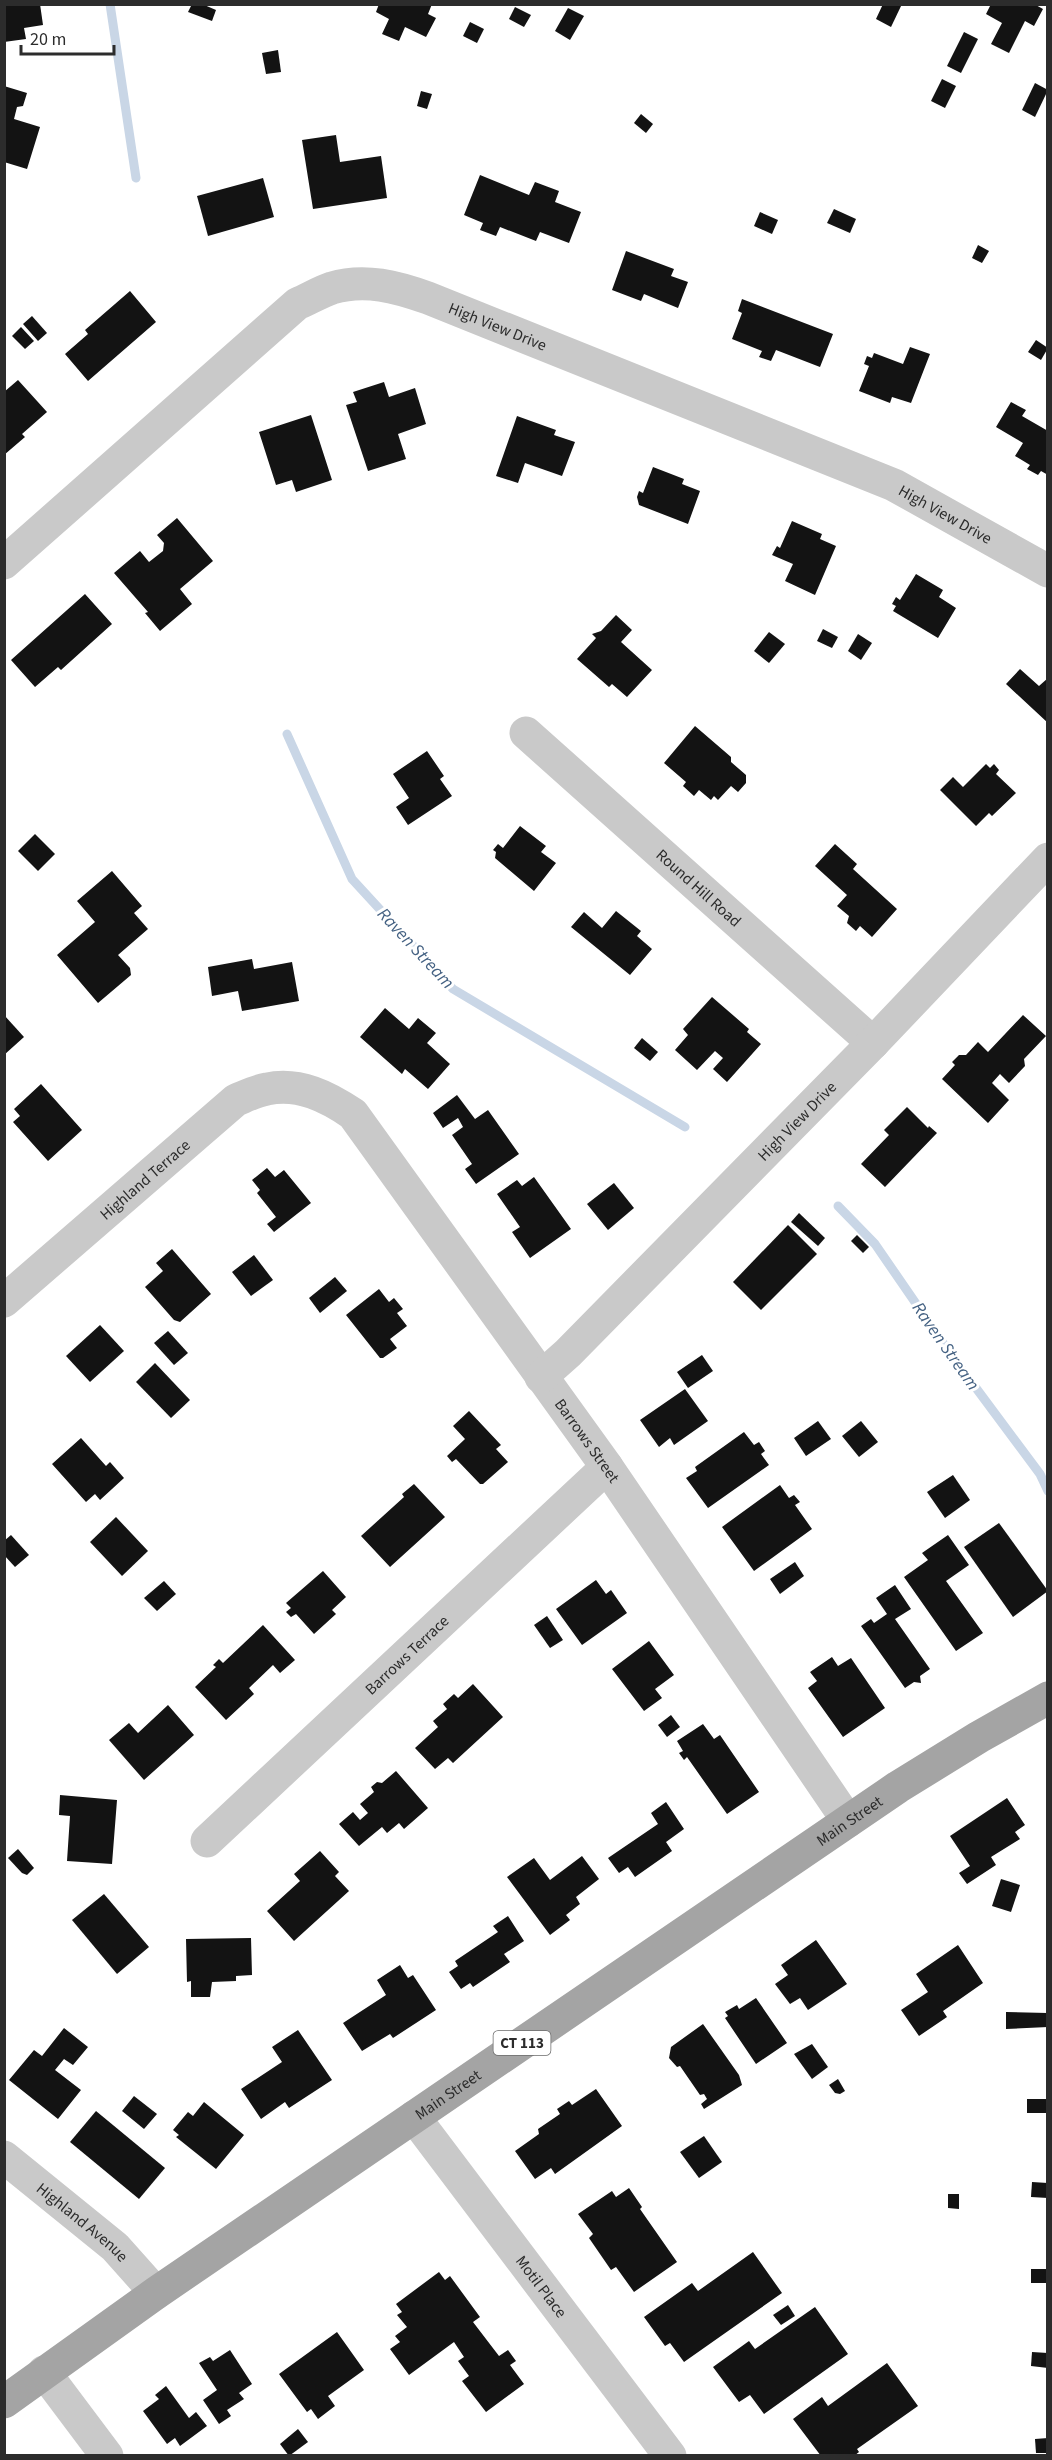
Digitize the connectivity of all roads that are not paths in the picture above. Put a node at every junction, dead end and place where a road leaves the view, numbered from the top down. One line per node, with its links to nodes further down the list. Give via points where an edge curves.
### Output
1 (4, 563): 2 (street, High View Drive, via 297,304 332,288 363,283 394,286 428,298 894,485)
2 (1047, 571)
3 (526, 733): 5 (street, Round Hill Road)
4 (1047, 859): 5 (street, High View Drive)
5 (873, 1043): 8 (street, High View Drive)
6 (298, 1088): 7 (street, Highland Terrace, via 267,1088 236,1100); 8 (street, Barrows Street, via 329,1098 353,1114)
7 (4, 1301)
8 (541, 1377): 9 (street, Barrows Street)
9 (607, 1467): 11 (street, Barrows Street); 12 (street, Barrows Terrace)
10 (1047, 1698): 11 (main road, Main Street / CT 113)
11 (848, 1821): 13 (main road, Main Street / CT 113)
12 (207, 1841)
13 (414, 2117): 15 (main road, Main Street / CT 113); 19 (street, Motil Place)
14 (4, 2157): 15 (street, Highland Avenue, via 115,2247)
15 (156, 2293): 16 (main road, Main Street / CT 113)
16 (44, 2372): 17 (main road, Main Street / CT 113); 18 (street)
17 (4, 2402)
18 (106, 2456)
19 (670, 2456)

